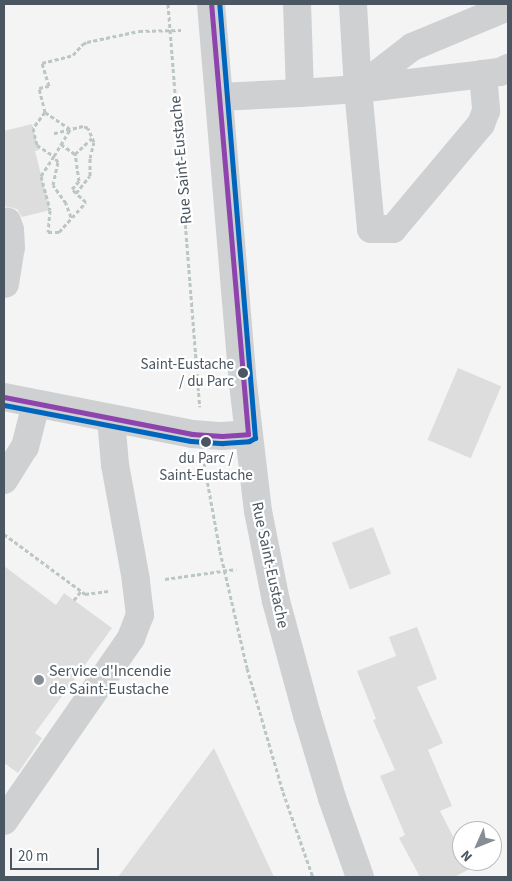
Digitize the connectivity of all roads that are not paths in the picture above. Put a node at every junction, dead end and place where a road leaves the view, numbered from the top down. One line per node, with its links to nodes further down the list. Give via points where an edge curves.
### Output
1 (212, 4): 8 (street, Rue Saint-Eustache)
2 (297, 4): 7 (street)
3 (353, 4): 6 (street)
4 (508, 8): 6 (street, via 412,47)
5 (496, 71): 6 (street); 6 (street, via 481,124 393,228 371,229)
6 (358, 89): 7 (street)
7 (300, 93): 8 (street)
8 (220, 98): 14 (street, Rue Saint-Eustache)
9 (7, 221): 10 (street, via 11,248)
10 (5, 284)
11 (4, 397): 12 (street)
12 (36, 404): 13 (street); 15 (street, via 25,447)
13 (111, 418): 14 (street, via 192,434); 16 (street, via 140,615 131,638)
14 (248, 434): 17 (street, Rue Saint-Eustache, via 258,510 287,645 323,772)
15 (4, 480)
16 (4, 821)
17 (360, 877)

